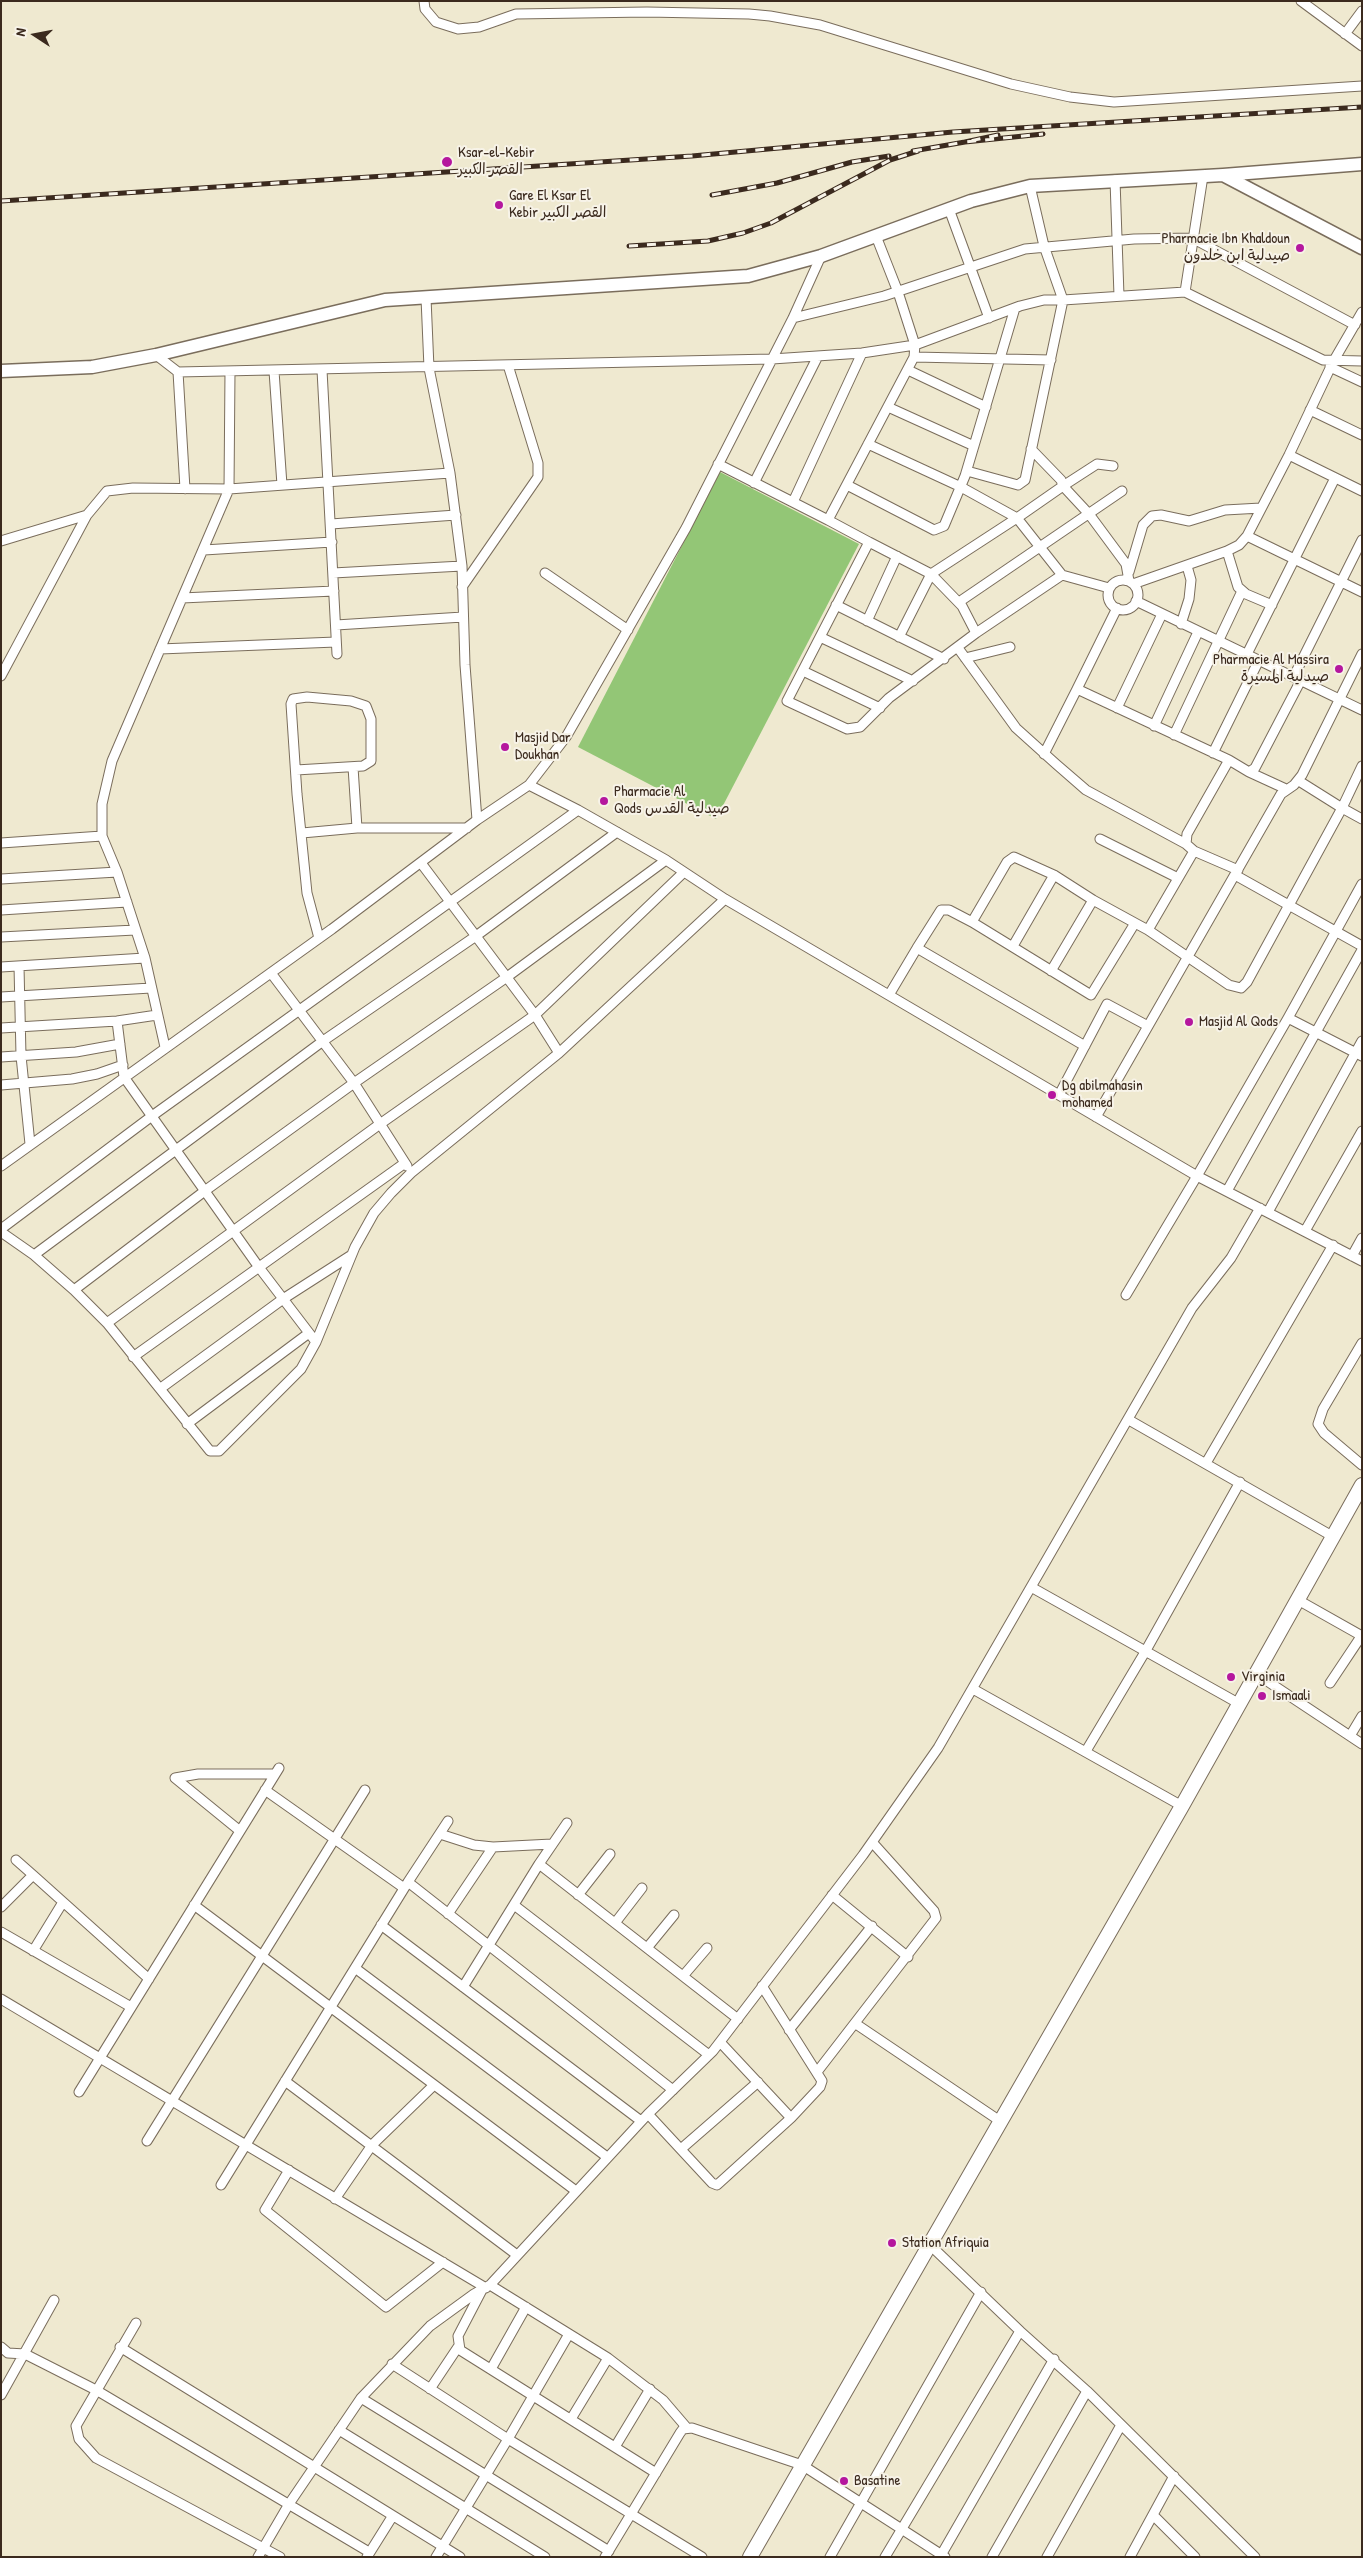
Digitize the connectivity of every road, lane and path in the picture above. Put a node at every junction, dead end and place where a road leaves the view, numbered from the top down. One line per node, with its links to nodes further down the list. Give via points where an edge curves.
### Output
1 (424, 1): 6 (street, via 425,9 436,22 458,29 479,27 516,14 647,12 768,16 820,25 1011,84 1070,97 1114,102)
2 (1300, 1): 4 (street)
3 (1362, 11): 4 (street)
4 (1345, 34): 5 (street)
5 (1362, 46)
6 (1362, 86)
7 (1362, 164): 8 (main road)
8 (1223, 175): 9 (main road); 17 (main road)
9 (1203, 176): 10 (main road); 14 (street)
10 (1115, 180): 11 (main road); 15 (street)
11 (1030, 186): 12 (main road); 16 (street)
12 (949, 209): 13 (main road); 19 (street)
13 (876, 236): 18 (main road); 20 (street)
14 (1192, 238): 15 (street); 21 (street); 29 (street)
15 (1118, 241): 16 (street); 22 (street)
16 (1044, 246): 19 (street, via 1025,249); 24 (street)
17 (1362, 248)
18 (821, 256): 23 (main road, via 773,271 724,280); 27 (street)
19 (970, 269): 20 (street); 28 (street)
20 (898, 292): 27 (street); 30 (street)
21 (1185, 292): 22 (street); 39 (street)
22 (1119, 296): 24 (street)
23 (426, 298): 32 (main road, via 385,300 350,307); 41 (street)
24 (1063, 300): 25 (street, via 1044,300); 37 (street)
25 (1015, 308): 28 (street); 36 (street)
26 (1362, 312): 29 (street)
27 (793, 318): 35 (street)
28 (989, 318): 30 (street)
29 (1355, 325): 39 (street)
30 (915, 345): 31 (street); 34 (street)
31 (862, 354): 33 (street); 72 (street)
32 (156, 355): 44 (main road, via 92,367); 46 (street)
33 (818, 356): 35 (street); 63 (street)
34 (914, 357): 36 (street); 43 (street)
35 (772, 359): 40 (street); 57 (street)
36 (998, 360): 37 (street); 50 (street)
37 (1051, 360): 55 (street)
38 (1362, 360): 39 (street)
39 (1331, 365): 48 (street); 51 (street)
40 (508, 366): 41 (street); 98 (street, via 538,463 538,477)
41 (429, 368): 42 (street); 60 (street)
42 (322, 370): 45 (street); 62 (street)
43 (908, 370): 49 (street); 50 (street)
44 (1, 371)
45 (274, 371): 47 (street); 64 (street)
46 (178, 372): 47 (street); 68 (street)
47 (230, 372): 69 (street)
48 (1362, 382)
49 (888, 407): 53 (street); 54 (street)
50 (986, 407): 54 (street)
51 (1310, 410): 52 (street); 56 (street)
52 (1362, 435)
53 (868, 444): 65 (street); 67 (street)
54 (974, 446): 59 (street)
55 (1031, 449): 59 (street, via 1027,475 1022,483 1012,484); 66 (street)
56 (1289, 455): 61 (street); 73 (street)
57 (718, 464): 63 (street); 114 (street)
58 (1113, 466): 66 (street, via 1097,464)
59 (967, 471): 67 (street)
60 (450, 473): 62 (street); 76 (street)
61 (1335, 478): 70 (street); 89 (street)
62 (328, 482): 64 (street); 79 (street)
63 (754, 483): 72 (street)
64 (282, 485): 69 (street)
65 (847, 485): 67 (street, via 936,530 947,521); 78 (street)
66 (1063, 486): 74 (street); 77 (street)
67 (961, 487): 77 (street)
68 (185, 489): 69 (street); 75 (street, via 107,491)
69 (229, 489): 86 (street)
70 (1362, 491)
71 (1122, 492): 74 (street)
72 (792, 502): 78 (street)
73 (1261, 508): 80 (street); 96 (street, via 1225,510 1189,521 1152,516 1143,525)
74 (1089, 514): 85 (street); 96 (street, via 1126,564)
75 (87, 515): 82 (street); 131 (street)
76 (456, 515): 79 (street); 90 (street)
77 (1017, 518): 85 (street); 94 (street)
78 (828, 520): 84 (street)
79 (330, 524): 83 (street)
80 (1247, 536): 87 (street); 89 (street)
81 (1362, 540): 97 (street)
82 (1, 542)
83 (332, 542): 86 (street); 92 (street)
84 (869, 542): 88 (street); 106 (street)
85 (1039, 547): 95 (street); 105 (street)
86 (204, 550): 103 (street)
87 (1227, 551): 91 (street); 101 (street)
88 (897, 556): 94 (street); 111 (street)
89 (1294, 560): 97 (street); 107 (street)
90 (462, 566): 92 (street); 98 (street)
91 (1187, 566): 96 (street); 112 (street, via 1191,580)
92 (334, 573): 100 (street)
93 (545, 573): 114 (street)
94 (931, 574): 105 (street); 118 (street)
95 (1062, 575): 99 (street); 116 (street)
96 (1130, 579): 99 (street, via 1120,580); 104 (street, via 1138,592)
97 (1342, 582): 102 (street); 132 (street)
98 (462, 587): 110 (street)
99 (1109, 588): 108 (street, via 1110,602)
100 (334, 590): 103 (street); 113 (street)
101 (1242, 591): 107 (street); 119 (street)
102 (1362, 592)
103 (182, 598): 123 (street)
104 (1136, 601): 108 (street, via 1130,608); 109 (street)
105 (959, 602): 116 (street)
106 (836, 605): 111 (street); 117 (street)
107 (1272, 605): 125 (street)
108 (1116, 608): 134 (street)
109 (1162, 614): 112 (street); 137 (street)
110 (464, 618): 113 (street); 154 (street)
111 (867, 621): 118 (street)
112 (1181, 624): 115 (street)
113 (336, 625): 120 (street)
114 (628, 630): 149 (street, via 566,737)
115 (1198, 632): 119 (street); 139 (street)
116 (976, 633): 122 (street)
117 (820, 637): 130 (street); 133 (street)
118 (899, 637): 127 (street)
119 (1218, 640): 125 (street); 140 (street)
120 (336, 642): 123 (street); 124 (street)
121 (1010, 647): 126 (street)
122 (958, 648): 126 (street); 127 (street)
123 (160, 649): 159 (street, via 112,761 102,804)
124 (337, 654)
125 (1247, 654): 128 (street)
126 (965, 658): 142 (street, via 1016,728)
127 (944, 659): 133 (street)
128 (1259, 660): 132 (street); 141 (street)
129 (1361, 660): 135 (street)
130 (803, 671): 136 (street); 136 (street, via 788,700 847,729 860,727)
131 (1, 676)
132 (1297, 678): 135 (street); 147 (street, via 1257,765)
133 (913, 681): 136 (street)
134 (1077, 689): 137 (street); 142 (street)
135 (1340, 698): 138 (street); 148 (street)
136 (880, 708)
137 (1117, 708): 139 (street)
138 (1362, 710)
139 (1154, 726): 140 (street)
140 (1174, 735): 141 (street)
141 (1213, 753): 143 (street)
142 (1044, 754): 162 (street, via 1086,790)
143 (1229, 760): 147 (street); 162 (street, via 1187,834)
144 (1362, 766): 151 (street)
145 (354, 767): 146 (street); 146 (street, via 368,764 373,756 370,710 351,701 307,696 293,699 291,704); 155 (street)
146 (296, 770): 158 (street)
147 (1249, 772): 150 (street)
148 (1298, 780): 150 (street); 151 (street)
149 (529, 785): 152 (street); 154 (street)
150 (1286, 789): 168 (street)
151 (1342, 808): 153 (street); 177 (street)
152 (578, 810): 157 (street); 176 (street)
153 (1362, 819)
154 (477, 820): 156 (street)
155 (357, 828): 156 (street); 158 (street)
156 (467, 828): 165 (street)
157 (617, 832): 164 (street); 184 (street)
158 (302, 833): 186 (street, via 308,905)
159 (102, 836): 161 (street); 166 (street)
160 (1100, 838): 171 (street)
161 (1, 843)
162 (1186, 844): 163 (street)
163 (1194, 851): 168 (street); 171 (street)
164 (666, 860): 167 (street); 197 (street)
165 (421, 863): 176 (street); 186 (street)
166 (117, 872): 170 (street); 175 (street)
167 (684, 872): 173 (street); 206 (street)
168 (1237, 873): 177 (street); 191 (street)
169 (1054, 875): 174 (street); 179 (street, via 1021,858 1012,858); 187 (street)
170 (1, 878)
171 (1178, 878): 182 (street)
172 (1362, 884): 183 (street)
173 (725, 899): 199 (street); 218 (street)
174 (1093, 900): 180 (street); 195 (street)
175 (127, 902): 178 (street); 181 (street)
176 (452, 903): 184 (street); 204 (street)
177 (1289, 905): 183 (street); 191 (street, via 1244,986 1234,988)
178 (1, 910)
179 (972, 922): 187 (street); 189 (street, via 946,909 941,910)
180 (1135, 923): 182 (street); 200 (street)
181 (135, 930): 185 (street); 192 (street)
182 (1148, 930): 191 (street)
183 (1336, 931): 188 (street); 207 (street)
184 (476, 936): 197 (street); 213 (street)
185 (1, 937)
186 (319, 938): 196 (street)
187 (1014, 946): 195 (street)
188 (1362, 946)
189 (917, 948): 199 (street); 216 (street)
190 (1362, 950): 212 (street)
191 (1188, 957): 210 (street)
192 (145, 958): 193 (street); 198 (street)
193 (19, 966): 194 (street); 202 (street)
194 (1, 967)
195 (1051, 971): 200 (street)
196 (271, 972): 204 (street); 217 (street)
197 (507, 977): 206 (street); 225 (street)
198 (151, 988): 202 (street); 205 (street)
199 (889, 995): 227 (street)
200 (1092, 995): 203 (street)
201 (1, 997): 202 (street)
202 (20, 997): 209 (street)
203 (1107, 1004): 210 (street); 216 (street)
204 (299, 1010): 213 (street); 228 (street)
205 (157, 1015): 208 (street); 217 (street)
206 (535, 1015): 218 (street); 230 (street)
207 (1288, 1018): 212 (street); 237 (street)
208 (117, 1021): 209 (street); 215 (street)
209 (20, 1026): 211 (street); 220 (street)
210 (1148, 1026): 229 (street)
211 (1, 1028)
212 (1314, 1032): 219 (street); 239 (street)
213 (323, 1041): 225 (street); 233 (street)
214 (1362, 1041): 219 (street)
215 (120, 1044): 220 (street, via 76,1052); 222 (street)
216 (1085, 1046): 227 (street)
217 (165, 1048): 223 (street)
218 (559, 1053): 236 (street)
219 (1358, 1054): 241 (street)
220 (21, 1056): 221 (street); 224 (street)
221 (1, 1057)
222 (123, 1065): 223 (street); 224 (street, via 72,1079)
223 (124, 1077): 228 (street); 232 (street)
224 (23, 1083): 226 (street); 232 (street)
225 (354, 1083): 230 (street); 238 (street)
226 (1, 1085)
227 (1059, 1095): 229 (street)
228 (152, 1116): 233 (street); 242 (street)
229 (1096, 1117): 237 (street)
230 (380, 1124): 234 (street); 243 (street)
231 (1362, 1131): 244 (street)
232 (30, 1144): 235 (street)
233 (176, 1149): 238 (street); 247 (street)
234 (405, 1163): 236 (street); 251 (street)
235 (1, 1166)
236 (411, 1173): 248 (street, via 374,1213)
237 (1197, 1176): 239 (street); 253 (street)
238 (206, 1190): 243 (street); 252 (street)
239 (1227, 1191): 240 (street)
240 (1260, 1208): 241 (street); 261 (street, via 1232,1258 1192,1308)
241 (1268, 1212): 244 (street)
242 (1, 1230): 247 (street)
243 (236, 1231): 251 (street); 255 (street)
244 (1305, 1231): 246 (street)
245 (1362, 1238): 249 (street)
246 (1333, 1245): 249 (street); 263 (street)
247 (34, 1255): 252 (street)
248 (350, 1256): 254 (street); 257 (street)
249 (1352, 1256): 250 (street)
250 (1362, 1261)
251 (258, 1266): 254 (street); 259 (street)
252 (74, 1290): 255 (street)
253 (1126, 1295)
254 (283, 1299): 256 (street); 260 (street)
255 (107, 1323): 259 (street)
256 (309, 1334): 257 (street); 262 (street)
257 (316, 1342): 262 (street, via 300,1369 219,1451 210,1450)
258 (1362, 1343): 264 (street, via 1323,1409 1318,1424)
259 (133, 1357): 260 (street)
260 (160, 1388): 262 (street)
261 (1129, 1420): 263 (street); 268 (street)
262 (187, 1424)
263 (1206, 1463): 265 (street)
264 (1362, 1465)
265 (1240, 1482): 267 (street); 271 (street)
266 (1360, 1494): 267 (highway)
267 (1332, 1536): 269 (highway)
268 (1030, 1587): 271 (street); 274 (street)
269 (1298, 1600): 270 (street); 272 (highway)
270 (1362, 1636): 273 (street)
271 (1145, 1652): 275 (street); 279 (street)
272 (1255, 1673): 275 (highway); 277 (street)
273 (1330, 1683)
274 (973, 1688): 279 (street); 288 (street, via 938,1748)
275 (1238, 1703): 282 (highway)
276 (1362, 1716): 277 (street)
277 (1350, 1736): 278 (street)
278 (1362, 1744)
279 (1086, 1751): 282 (street)
280 (265, 1790): 285 (street); 285 (street, via 277,1771 175,1778); 287 (street)
281 (365, 1790): 287 (street)
282 (1182, 1806): 339 (highway)
283 (448, 1821): 286 (street)
284 (567, 1823): 289 (street)
285 (240, 1831): 300 (street)
286 (440, 1834): 290 (street, via 474,1845); 295 (street)
287 (334, 1839): 295 (street); 313 (street)
288 (872, 1842): 298 (street); 314 (street, via 936,1915 936,1921)
289 (552, 1844): 290 (street); 293 (street)
290 (494, 1847): 303 (street)
291 (610, 1854): 297 (street)
292 (16, 1860): 294 (street)
293 (539, 1864): 297 (street); 301 (street)
294 (33, 1875): 299 (street); 302 (street)
295 (406, 1885): 303 (street); 306 (street)
296 (642, 1888): 305 (street)
297 (578, 1895): 305 (street)
298 (832, 1895): 307 (street); 318 (street)
299 (63, 1902): 312 (street); 317 (street)
300 (194, 1905): 313 (street); 317 (street)
301 (514, 1905): 309 (street); 327 (street)
302 (1, 1907)
303 (448, 1914): 309 (street)
304 (674, 1915): 310 (street)
305 (615, 1923): 310 (street)
306 (381, 1925): 315 (street); 319 (street)
307 (872, 1926): 314 (street); 325 (street)
308 (1, 1932): 312 (street)
309 (489, 1945): 319 (street); 333 (street)
310 (647, 1948): 316 (street)
311 (707, 1948): 316 (street)
312 (33, 1951): 321 (street)
313 (262, 1956): 322 (street); 335 (street)
314 (908, 1957): 324 (street)
315 (355, 1968): 322 (street); 344 (street)
316 (683, 1976): 323 (street)
317 (149, 1979): 321 (street)
318 (762, 1986): 323 (street); 325 (street)
319 (463, 1987): 338 (street)
320 (1, 1999): 328 (street)
321 (131, 2007): 328 (street)
322 (330, 2008): 330 (street); 332 (street)
323 (738, 2019): 326 (street)
324 (856, 2024): 329 (street); 339 (street)
325 (790, 2030): 329 (street)
326 (720, 2042): 327 (street); 331 (street)
327 (710, 2055): 333 (street)
328 (100, 2058): 334 (street); 335 (street)
329 (817, 2072): 337 (street, via 821,2086)
330 (285, 2081): 341 (street); 342 (street)
331 (758, 2082): 337 (street); 343 (street)
332 (434, 2085): 342 (street); 347 (street)
333 (673, 2090): 336 (street)
334 (80, 2092)
335 (172, 2100): 340 (street); 341 (street)
336 (648, 2114): 338 (street); 343 (street)
337 (791, 2118): 343 (street, via 717,2184 712,2183)
338 (641, 2121): 344 (street)
339 (1000, 2121): 349 (highway)
340 (146, 2140)
341 (246, 2144): 345 (street); 346 (street)
342 (372, 2145): 348 (street); 350 (street)
343 (681, 2149)
344 (607, 2157): 347 (street)
345 (289, 2170): 348 (street); 351 (street, via 265,2210 386,2307)
346 (221, 2185)
347 (576, 2191): 350 (street)
348 (335, 2199): 351 (street)
349 (929, 2244): 353 (street); 380 (highway)
350 (517, 2255): 352 (street)
351 (443, 2262): 352 (street)
352 (486, 2288): 355 (street); 361 (street, via 458,2336); 365 (street, via 430,2326)
353 (981, 2292): 357 (street); 386 (street)
354 (54, 2300): 362 (street)
355 (526, 2307): 358 (street); 366 (street)
356 (136, 2323): 360 (street)
357 (1020, 2331): 364 (street); 391 (street)
358 (569, 2334): 363 (street); 372 (street)
359 (1, 2347): 362 (street, via 8,2353)
360 (120, 2347): 369 (street); 381 (street)
361 (458, 2347): 366 (street); 367 (street)
362 (25, 2354): 369 (street); 371 (street)
363 (608, 2358): 368 (street); 374 (street)
364 (1054, 2359): 370 (street); 396 (street)
365 (392, 2364): 367 (street); 373 (street)
366 (491, 2368): 372 (street)
367 (430, 2389): 378 (street)
368 (650, 2389): 376 (street); 379 (street)
369 (96, 2390): 385 (street); 393 (street, via 76,2426 79,2439 96,2458)
370 (1087, 2391): 375 (street); 407 (street)
371 (1, 2395)
372 (534, 2395): 374 (street); 378 (street)
373 (361, 2398): 377 (street); 383 (street)
374 (571, 2419): 379 (street)
375 (1122, 2425): 384 (street); 408 (street)
376 (687, 2428): 380 (street); 382 (street, via 680,2433)
377 (339, 2430): 381 (street); 387 (street)
378 (508, 2440): 383 (street); 388 (street)
379 (616, 2447): 382 (street)
380 (802, 2465): 386 (street); 404 (highway)
381 (312, 2467): 385 (street); 390 (street)
382 (656, 2473): 388 (street)
383 (485, 2474): 387 (street); 394 (street)
384 (1174, 2476): 389 (street); 410 (street)
385 (288, 2504): 393 (street); 395 (street)
386 (861, 2504): 391 (street); 405 (street)
387 (464, 2507): 392 (street); 402 (street)
388 (632, 2514): 394 (street); 403 (street)
389 (1154, 2516): 397 (street); 409 (street)
390 (392, 2517): 392 (street); 395 (street)
391 (901, 2529): 396 (street); 406 (street)
392 (442, 2546): 400 (street); 401 (street)
393 (263, 2548): 398 (street); 399 (street)
394 (607, 2554)
395 (368, 2555)
396 (942, 2556)
397 (1132, 2556)
398 (258, 2557)
399 (280, 2557)
400 (436, 2557)
401 (460, 2557)
402 (545, 2557)
403 (702, 2557)
404 (750, 2557)
405 (830, 2557)
406 (886, 2557)
407 (992, 2557)
408 (1047, 2557)
409 (1195, 2557)
410 (1255, 2557)

